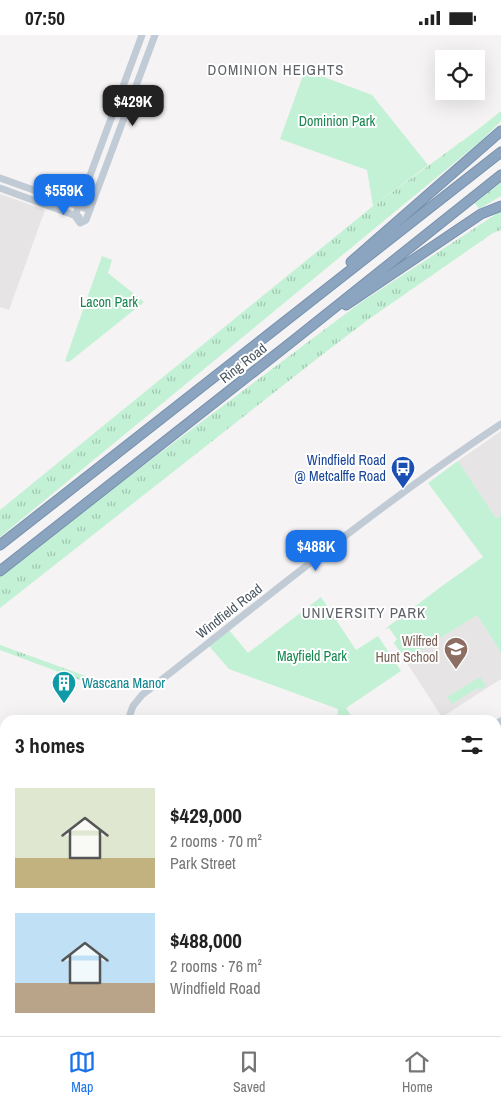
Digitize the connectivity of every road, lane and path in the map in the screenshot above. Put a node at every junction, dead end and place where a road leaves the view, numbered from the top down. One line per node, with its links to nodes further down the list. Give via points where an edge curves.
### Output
1 (142, 35): 8 (street)
2 (155, 35): 10 (street)
3 (501, 131): 12 (highway)
4 (501, 152): 12 (highway, Ring Road)
5 (501, 175): 13 (highway, Ring Road)
6 (0, 177): 8 (street)
7 (0, 188): 11 (street)
8 (79, 206): 10 (street); 11 (street)
9 (501, 206): 13 (highway, via 481,214)
10 (90, 211): 11 (street, via 86,220 80,223)
11 (75, 216)
12 (280, 324): 15 (highway, Ring Road)
13 (294, 341): 16 (highway, Ring Road)
14 (501, 424): 17 (street, Windfield Road, via 326,550 142,695)
15 (0, 545)
16 (0, 571)
17 (130, 715)

